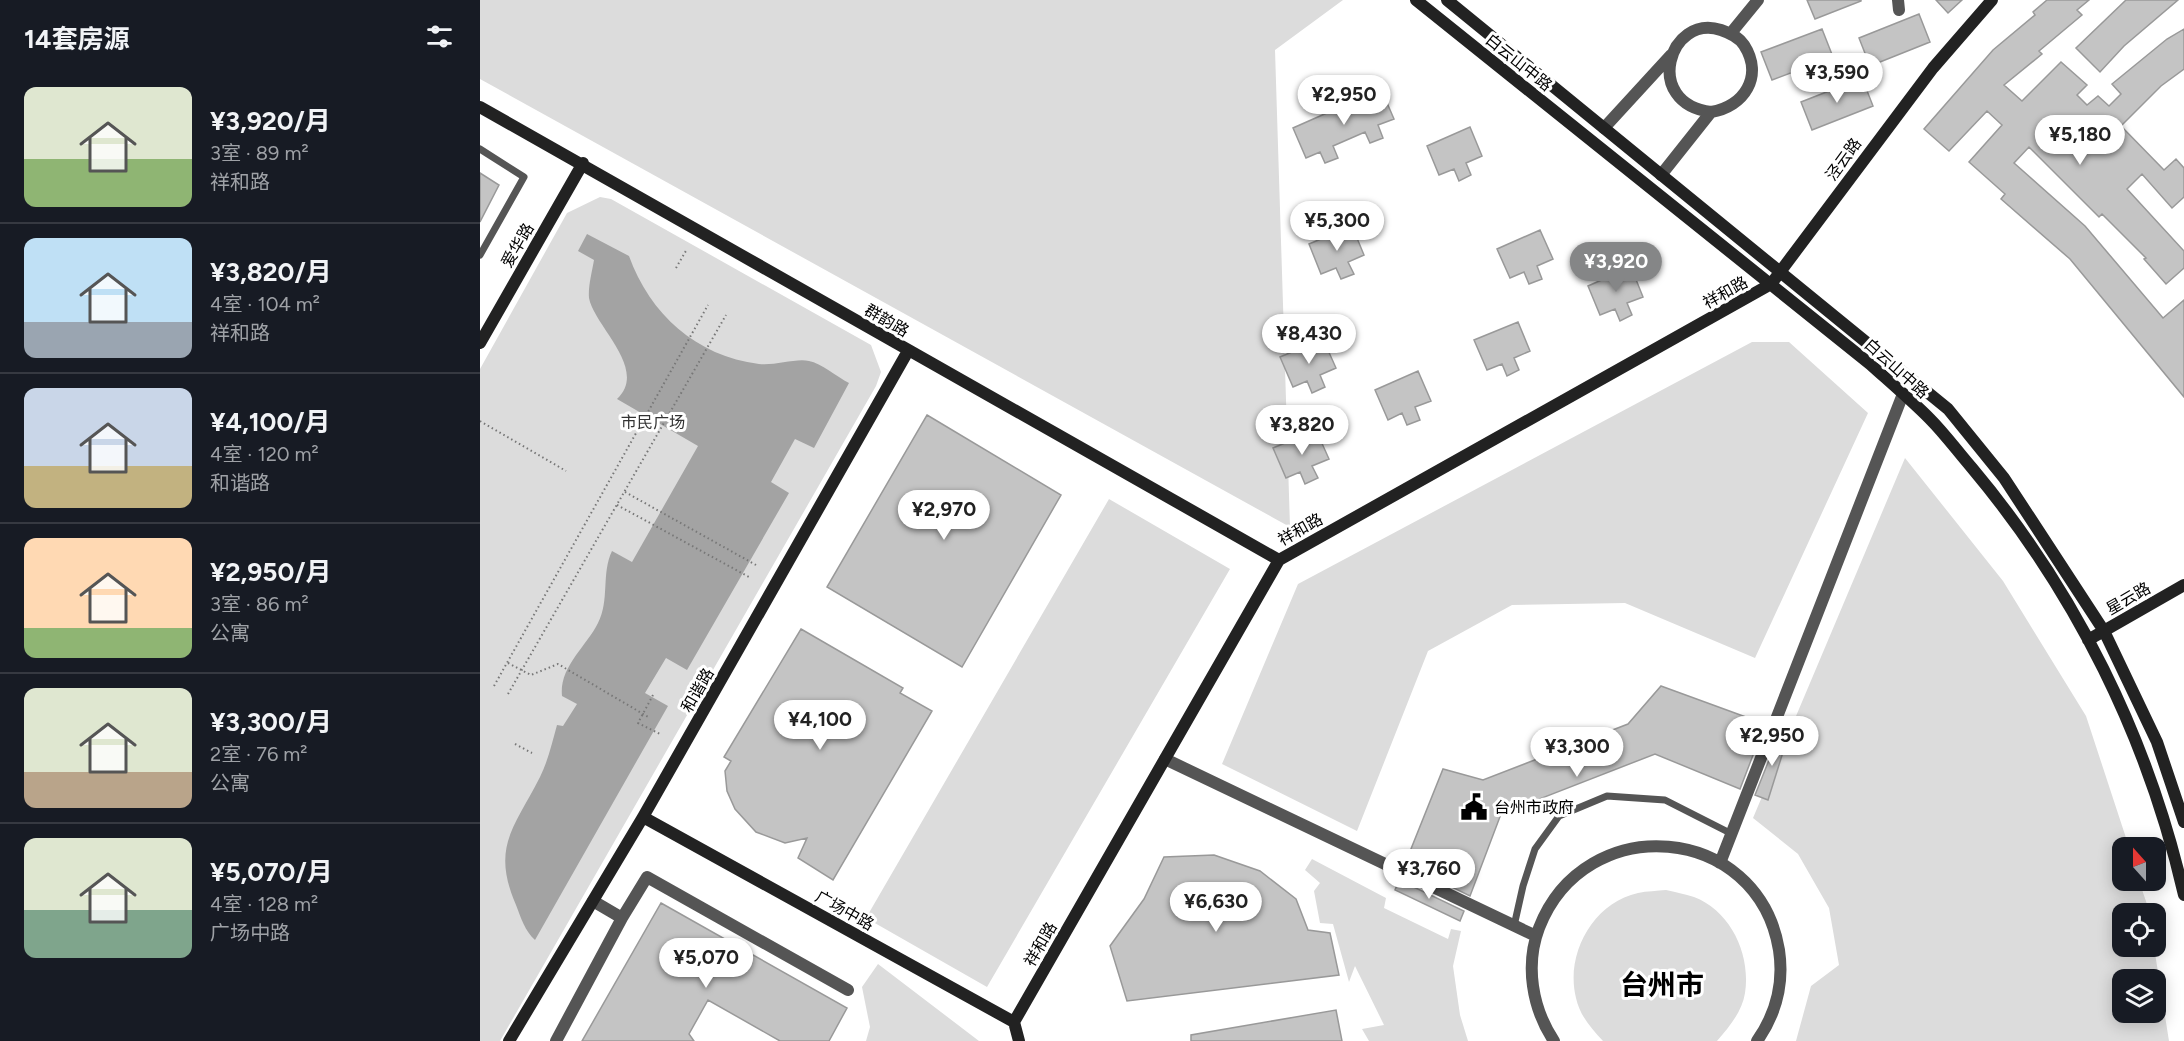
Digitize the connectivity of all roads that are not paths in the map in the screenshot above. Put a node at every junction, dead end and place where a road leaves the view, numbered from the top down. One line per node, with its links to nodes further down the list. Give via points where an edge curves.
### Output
1 (1416, 0): 15 (street, 白云山中路)
2 (1447, 0): 9 (street, 白云山中路)
3 (1758, 0): 5 (street)
4 (1992, 0): 14 (street, 泾云路, via 1899,112)
5 (1731, 33): 6 (street, via 1717,29 1697,31 1679,42); 8 (street, via 1749,53 1752,80 1737,103)
6 (1672, 54): 8 (street, via 1668,67 1675,94 1697,110); 9 (street)
7 (480, 107): 11 (street, 群韵路)
8 (1711, 112): 12 (street)
9 (1604, 128): 12 (street, 白云山中路)
10 (480, 148): 13 (lane, via 524,177)
11 (583, 163): 16 (street, 爱华路); 17 (street, 群韵路)
12 (1661, 175): 14 (street, 白云山中路)
13 (480, 255)
14 (1781, 273): 15 (street, 泾云路); 21 (street, 白云山中路, via 1948,409 2004,478)
15 (1771, 284): 18 (street, 白云山中路); 19 (street, 祥和路)
16 (480, 343)
17 (908, 351): 19 (street, 群韵路); 24 (street, 和谐路)
18 (1903, 394): 22 (street, 白云山中路, via 1931,420 1998,500 2067,599); 26 (street)
19 (1279, 560): 23 (street, 祥和路)
20 (2184, 585): 21 (street, 星云路)
21 (2104, 631): 22 (street, 星云路); 25 (street, 白云山中路, via 2157,742)
22 (2088, 640): 28 (street, 白云山中路, via 2146,763 2170,835)
23 (1165, 759): 31 (street); 34 (street, 祥和路)
24 (643, 816): 29 (street, 和谐路); 34 (street, 广场中路)
25 (2184, 822)
26 (1732, 834): 27 (street); 31 (lane, via 1665,800 1607,796 1559,816 1535,849)
27 (1720, 863): 32 (street, via 1678,847 1632,847 1610,854 1590,864 1557,895); 39 (street, via 1756,894 1777,937 1780,984 1775,1007)
28 (2184, 896)
29 (593, 901): 30 (street); 35 (street, 和谐路)
30 (622, 918): 33 (street, via 647,877); 36 (street)
31 (1514, 926): 32 (street)
32 (1536, 936): 38 (street, via 1532,957 1535,1000)
33 (848, 990)
34 (1014, 1022): 37 (street)
35 (509, 1041)
36 (556, 1041)
37 (1019, 1041)
38 (1554, 1041)
39 (1757, 1041)

